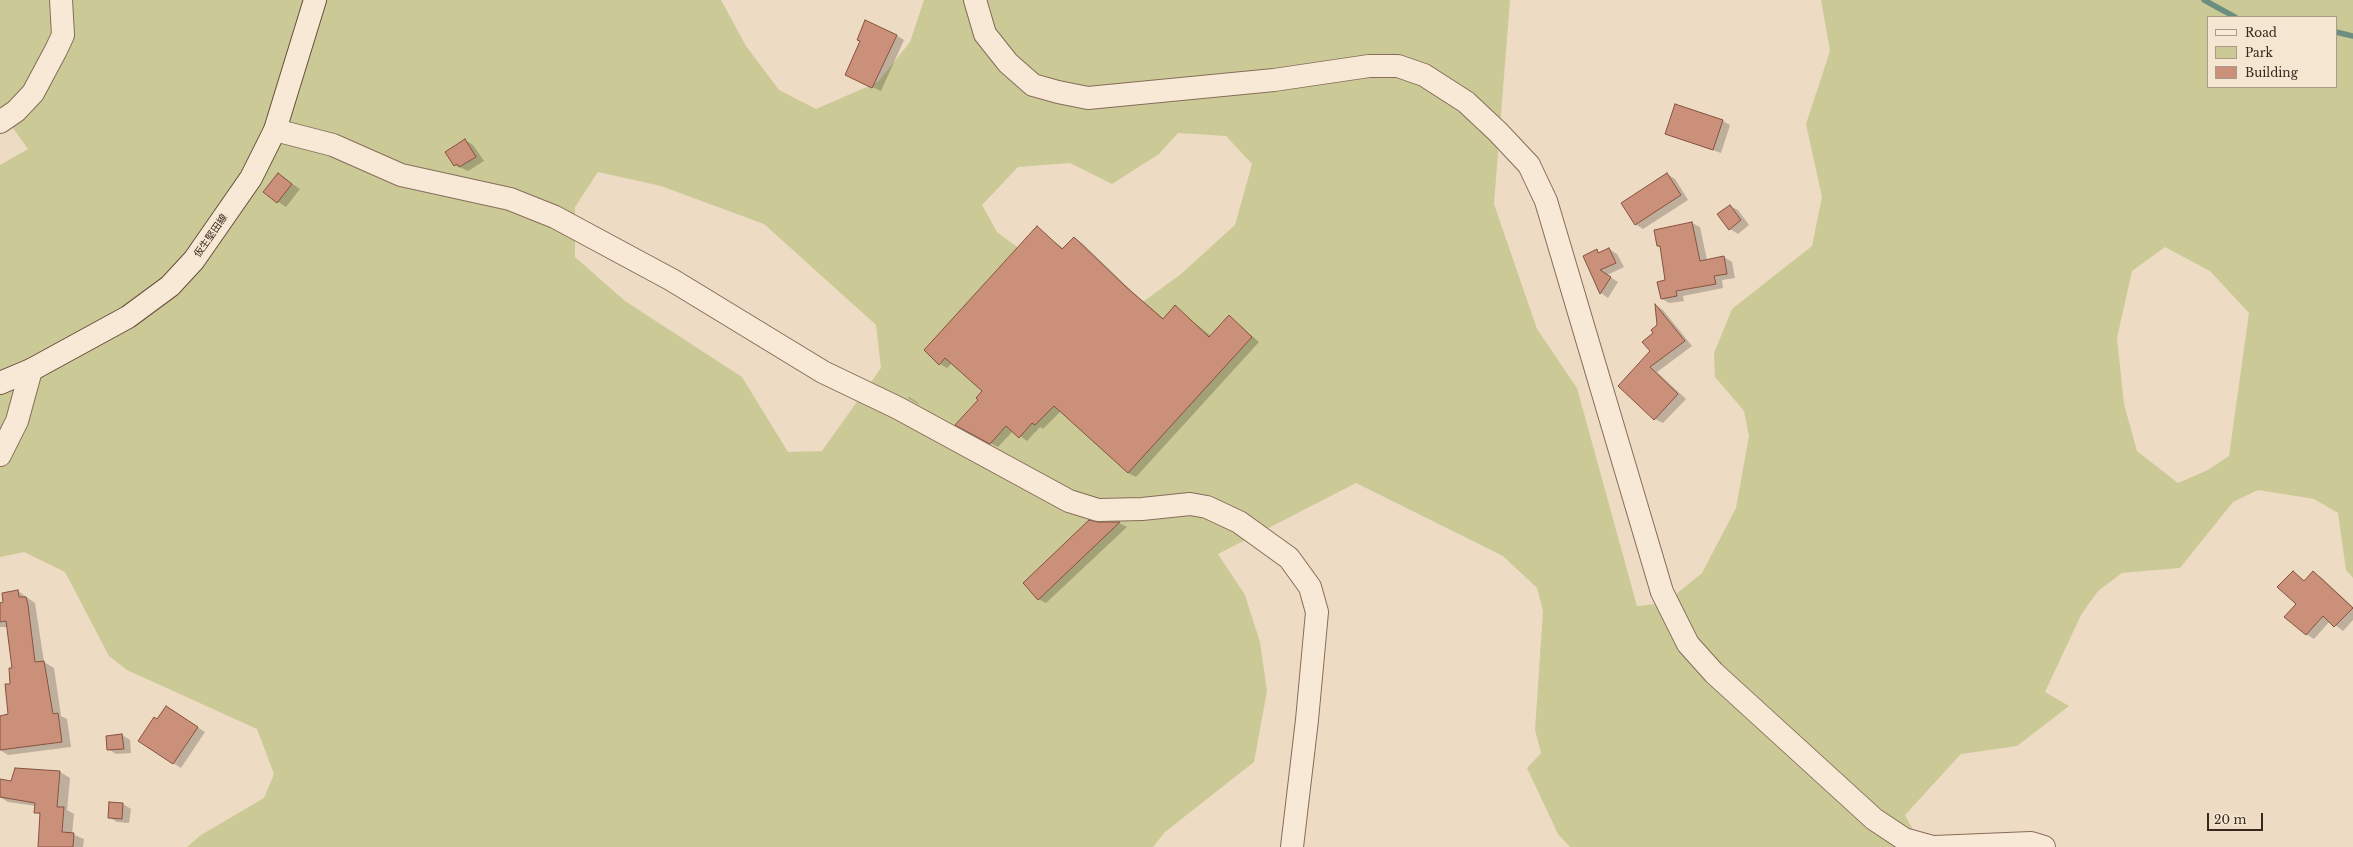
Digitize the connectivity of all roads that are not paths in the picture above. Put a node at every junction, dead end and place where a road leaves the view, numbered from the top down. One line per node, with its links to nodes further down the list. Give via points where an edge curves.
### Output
1 (61, 0): 4 (street, via 63,35 56,50 33,93 16,111)
2 (315, 0): 5 (street, 仮生堅田線)
3 (975, 0): 10 (street, via 985,34 1008,63 1033,85 1058,92 1088,98 1274,80 1369,66 1398,66 1424,75 1466,102 1529,165 1546,201 1662,592 1688,644 1714,673 1874,819 1904,839)
4 (0, 122)
5 (275, 130): 6 (street, 仮生堅田線, via 251,178 194,260 170,286 128,317); 9 (street, via 333,144 401,175 510,199 555,217 672,280 823,372 898,408 1069,501 1098,510 1190,504 1207,507 1239,522 1289,558 1310,587 1317,612)
6 (31, 370): 7 (street, 仮生堅田線); 8 (street, via 17,421)
7 (0, 383)
8 (0, 455)
9 (1292, 847)
10 (1934, 847): 11 (street, via 2031,843)
11 (2044, 847)

